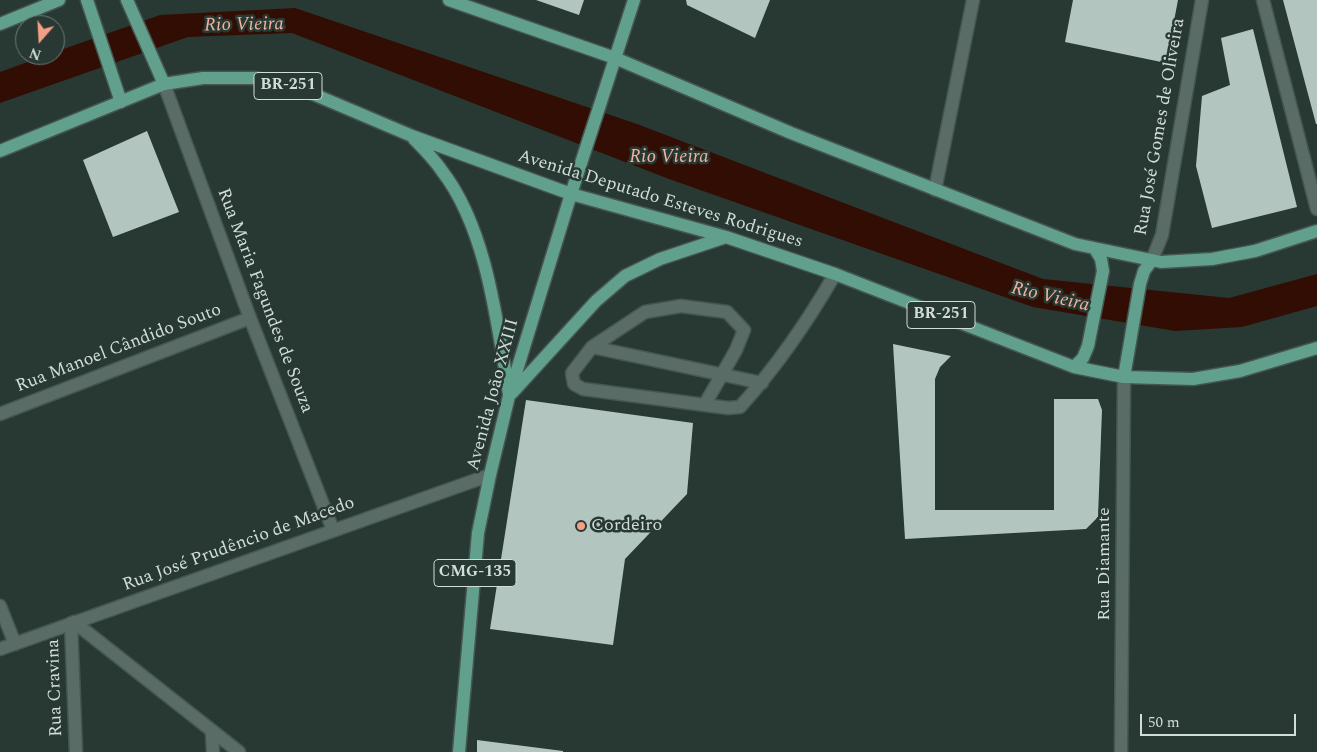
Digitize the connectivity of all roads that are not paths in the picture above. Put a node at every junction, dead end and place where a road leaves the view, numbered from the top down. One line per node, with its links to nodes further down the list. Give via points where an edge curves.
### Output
1 (59, 0): 9 (main road)
2 (127, 0): 11 (main road)
3 (449, 0): 10 (main road)
4 (634, 0): 10 (main road, CMG-135)
5 (974, 0): 15 (street)
6 (1202, 0): 21 (street, Rua José Gomes de Oliveira, via 1162,235)
7 (1263, 0): 17 (street)
8 (88, 3): 12 (main road)
9 (0, 24)
10 (615, 58): 15 (main road); 16 (main road, Avenida João XXIII / CMG-135)
11 (164, 84): 12 (main road, Avenida Deputado Esteves Rodrigues / BR-251); 13 (main road, Avenida Deputado Esteves Rodrigues / BR-251, via 203,78 256,78 306,91); 23 (street, Rua Maria Fagundes de Souza)
12 (122, 102): 14 (main road, Avenida Deputado Esteves Rodrigues / BR-251)
13 (412, 136): 16 (main road, Avenida Deputado Esteves Rodrigues / BR-251); 30 (main road, via 443,171 464,208 489,276)
14 (0, 151)
15 (935, 190): 20 (main road, via 1074,244)
16 (571, 194): 19 (main road, Avenida Deputado Esteves Rodrigues / BR-251); 30 (main road, Avenida João XXIII / CMG-135)
17 (1317, 209)
18 (1317, 231): 21 (main road, via 1255,251 1212,259)
19 (726, 237): 22 (main road, Avenida Deputado Esteves Rodrigues / BR-251); 30 (main road, via 660,259 625,276 596,301)
20 (1095, 248): 21 (main road); 26 (main road, via 1103,272 1088,346 1084,358)
21 (1152, 260): 28 (main road, via 1140,284)
22 (835, 274): 26 (main road, Avenida Deputado Esteves Rodrigues / BR-251); 29 (street, via 814,310)
23 (250, 318): 32 (street, Rua Manoel Cândido Souto); 34 (street, Rua Maria Fagundes de Souza)
24 (592, 347): 27 (street); 27 (street, via 645,312 681,306 727,312 744,330); 31 (street, via 572,373 574,384 583,389)
25 (1317, 348): 28 (main road, Avenida Deputado Esteves Rodrigues / BR-251, via 1240,371 1193,379)
26 (1074, 367): 28 (main road, Avenida Deputado Esteves Rodrigues / BR-251)
27 (723, 373): 29 (street); 31 (street)
28 (1124, 377): 44 (street, Rua Diamante)
29 (762, 383): 31 (street, via 740,407)
30 (509, 396): 33 (main road, Avenida João XXIII / CMG-135)
31 (705, 404)
32 (0, 414)
33 (490, 475): 34 (street, Rua José Prudêncio de Macedo); 43 (main road, Avenida João XXIII / CMG-135, via 478,533)
34 (333, 530): 36 (street, Rua José Prudêncio de Macedo)
35 (0, 606): 37 (street)
36 (72, 622): 37 (street, Rua José Prudêncio de Macedo); 39 (street); 40 (street, Rua Cravina)
37 (15, 644): 38 (street, Rua José Prudêncio de Macedo)
38 (0, 649)
39 (212, 733): 41 (street); 42 (street)
40 (76, 752)
41 (213, 752)
42 (238, 752)
43 (459, 752)
44 (1121, 752)

